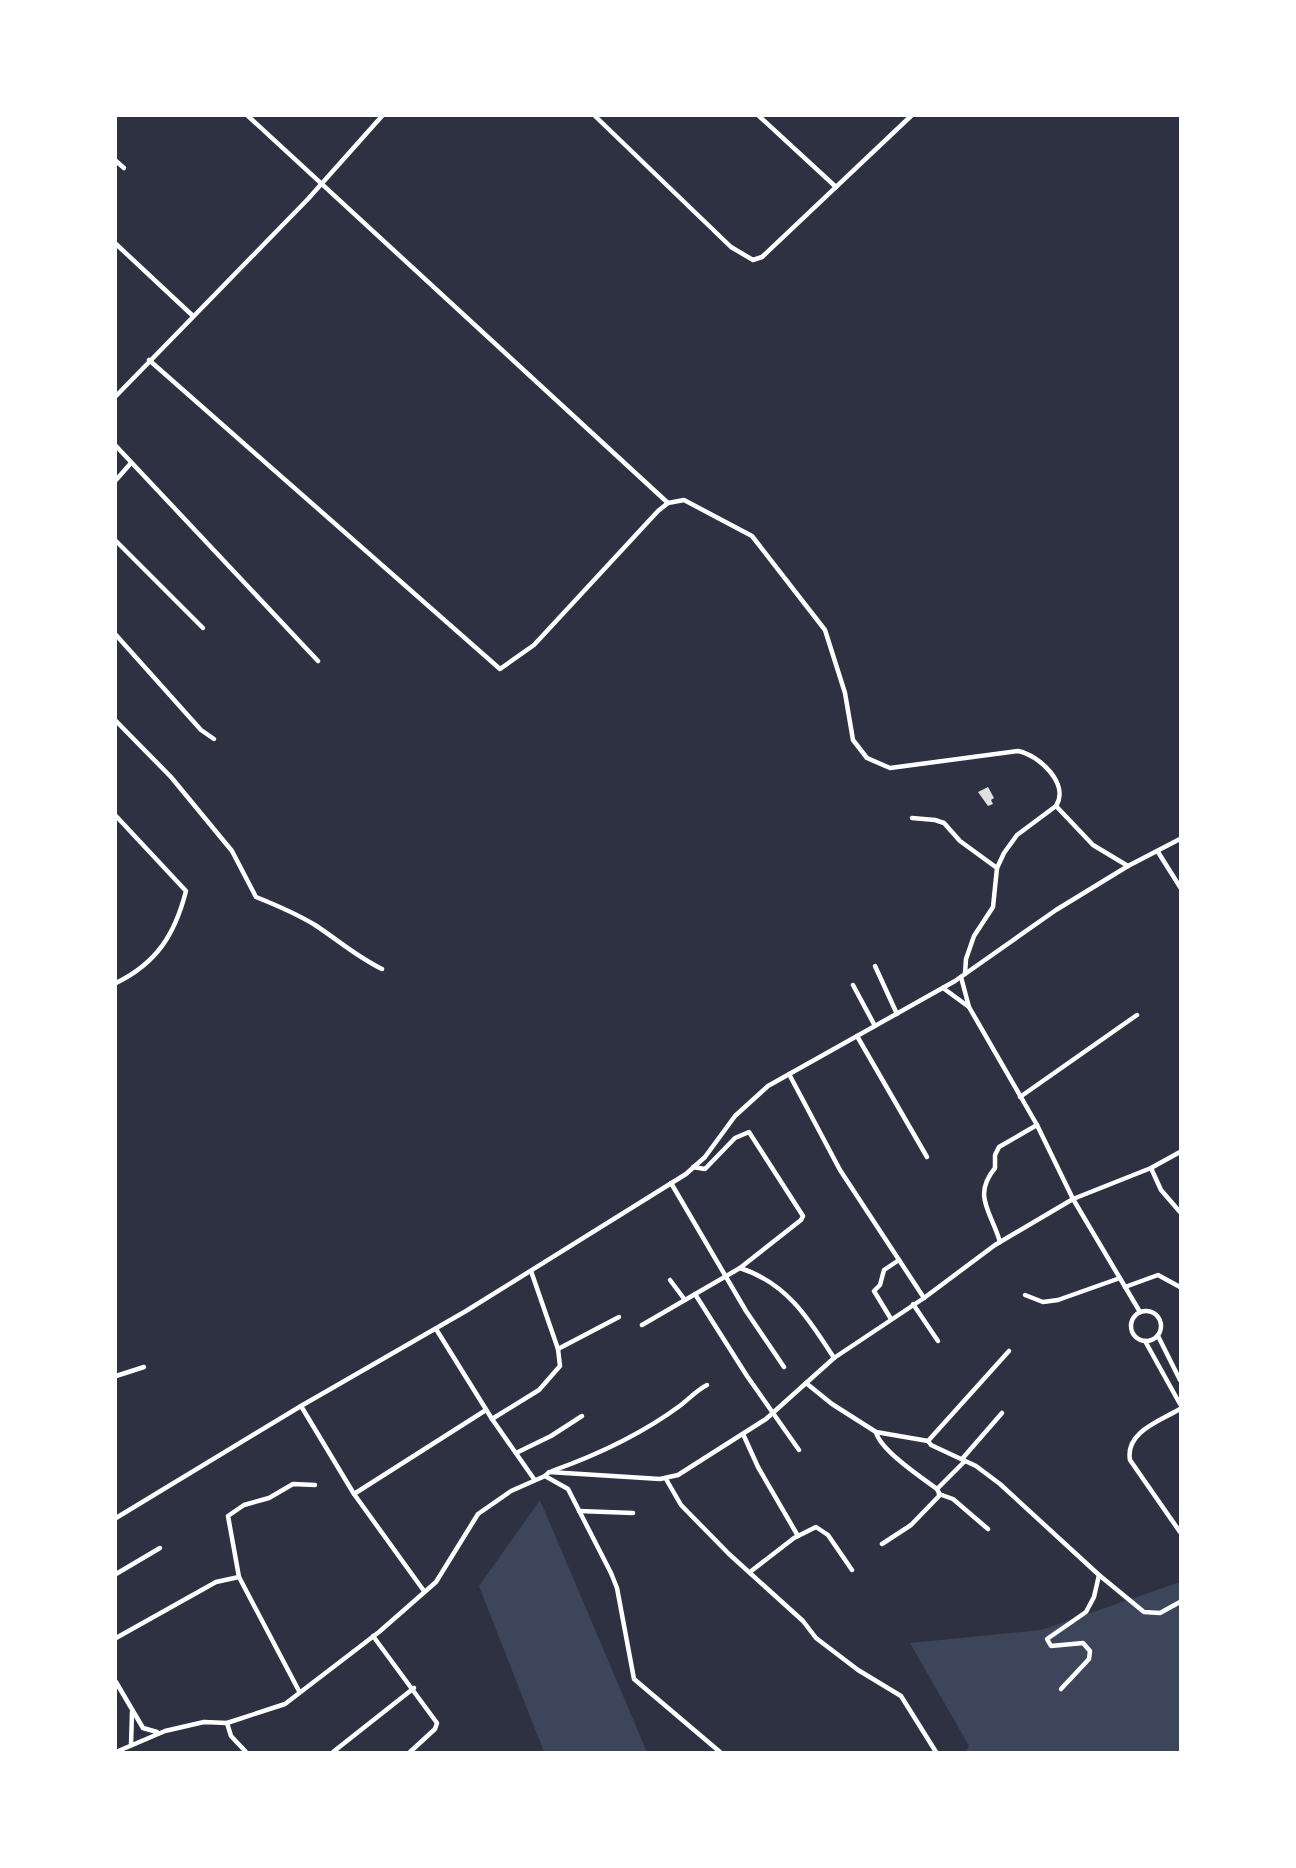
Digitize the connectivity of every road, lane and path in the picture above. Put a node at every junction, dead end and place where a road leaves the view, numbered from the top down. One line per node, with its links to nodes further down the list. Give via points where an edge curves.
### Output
1 (248, 116): 8 (street)
2 (382, 116): 8 (street)
3 (595, 116): 9 (street, via 731,247 753,260 762,257)
4 (759, 116): 9 (street)
5 (911, 116): 9 (street)
6 (116, 161): 7 (street)
7 (124, 168)
8 (322, 182): 11 (street); 17 (street)
9 (836, 187)
10 (116, 244): 11 (street)
11 (193, 316): 12 (street)
12 (149, 360): 13 (street); 17 (street, via 500,669 534,645)
13 (116, 396)
14 (116, 446): 15 (street)
15 (131, 463): 16 (street); 21 (street)
16 (116, 480)
17 (668, 503): 24 (street, via 684,500 752,536 825,630 845,693 853,740 867,759 890,768 1018,751 1035,758 1060,787)
18 (116, 540): 19 (street)
19 (204, 628)
20 (116, 635): 23 (street, via 201,730)
21 (318, 661)
22 (116, 721): 33 (street, via 171,777 232,851 256,897 316,926 357,957)
23 (214, 739)
24 (1056, 806): 29 (street, via 1093,845); 30 (street, via 1017,835)
25 (116, 816): 35 (street, via 186,891 178,920 166,942 132,975)
26 (912, 818): 30 (street, via 944,824)
27 (1180, 839): 28 (street)
28 (1158, 852): 29 (street); 31 (street)
29 (1128, 866): 34 (street, via 1056,910)
30 (997, 868): 34 (street, via 993,907 974,936)
31 (1180, 887)
32 (875, 966): 39 (street)
33 (382, 969)
34 (963, 976): 37 (street); 38 (street)
35 (116, 983)
36 (853, 986): 41 (street)
37 (943, 988): 38 (street); 39 (street)
38 (969, 1007): 44 (street)
39 (897, 1014): 41 (street)
40 (1137, 1015): 44 (street)
41 (875, 1026): 42 (street)
42 (857, 1036): 43 (street); 47 (street)
43 (789, 1074): 48 (street, via 768,1086 735,1116); 54 (street, via 840,1170)
44 (1020, 1097): 45 (street)
45 (1037, 1125): 51 (street); 53 (street, via 999,1147 995,1167 985,1180 982,1196)
46 (1180, 1152): 49 (street)
47 (927, 1156)
48 (693, 1167): 50 (street); 55 (street, via 705,1169 735,1138 749,1132 803,1216)
49 (1151, 1168): 51 (street); 52 (street, via 1161,1190)
50 (671, 1183): 56 (street); 57 (street)
51 (1073, 1199): 53 (street); 58 (street)
52 (1180, 1212)
53 (1000, 1242): 64 (street)
54 (899, 1260): 64 (street); 69 (street, via 884,1270 874,1292)
55 (740, 1268): 57 (street); 77 (street, via 772,1282 793,1299)
56 (531, 1271): 71 (street); 75 (street)
57 (725, 1276): 62 (street); 78 (street)
58 (1120, 1278): 60 (street); 63 (street, via 1058,1300 1043,1302)
59 (670, 1280): 65 (street)
60 (1125, 1287): 61 (street, via 1158,1275); 67 (street)
61 (1180, 1287)
62 (695, 1294): 65 (street); 89 (street)
63 (1025, 1295)
64 (924, 1298): 66 (street)
65 (685, 1300): 70 (street)
66 (913, 1304): 69 (street); 73 (street)
67 (1140, 1312): 72 (street, via 1158,1317); 74 (street, via 1131,1328 1133,1335)
68 (619, 1317): 75 (street)
69 (891, 1319): 77 (street)
70 (642, 1325)
71 (436, 1329): 85 (street); 87 (street)
72 (1158, 1336): 74 (street); 81 (street)
73 (938, 1341)
74 (1145, 1341): 84 (street)
75 (558, 1349): 91 (street, via 560,1366 553,1377)
76 (1008, 1352): 94 (street)
77 (834, 1358): 82 (street)
78 (784, 1366)
79 (144, 1367): 80 (street)
80 (116, 1376)
81 (1180, 1380)
82 (806, 1383): 89 (street); 92 (street)
83 (706, 1384): 98 (street, via 681,1405 623,1441)
84 (1180, 1404)
85 (301, 1406): 103 (street); 106 (street)
86 (1180, 1409): 108 (street, via 1134,1436 1128,1449 1130,1460)
87 (486, 1410): 91 (street); 103 (street)
88 (1002, 1413): 97 (street)
89 (772, 1414): 93 (street); 95 (street)
90 (582, 1416): 96 (street)
91 (492, 1419): 96 (street)
92 (876, 1432): 94 (street); 102 (street, via 886,1449)
93 (743, 1434): 100 (street); 109 (street)
94 (928, 1441): 97 (street)
95 (799, 1450)
96 (516, 1453): 99 (street)
97 (963, 1460): 102 (street); 115 (street, via 1000,1484)
98 (547, 1474): 99 (street); 100 (street); 104 (street, via 568,1489)
99 (534, 1479): 117 (street, via 478,1514 436,1582)
100 (666, 1479): 113 (street, via 681,1505)
101 (315, 1485): 116 (street, via 293,1484 228,1516)
102 (938, 1492): 107 (street, via 953,1499); 110 (street, via 938,1499 925,1513)
103 (354, 1494): 117 (street)
104 (579, 1511): 105 (street); 133 (street, via 617,1588 634,1679)
105 (633, 1513)
106 (116, 1518)
107 (988, 1529)
108 (1180, 1532)
109 (798, 1536): 112 (street, via 816,1527 821,1529); 113 (street)
110 (882, 1544)
111 (160, 1548): 114 (street)
112 (852, 1570)
113 (750, 1572): 134 (street, via 827,1648 901,1696)
114 (116, 1574)
115 (1099, 1575): 118 (street, via 1144,1612 1160,1612); 123 (street, via 1086,1612 1047,1639 1051,1646 1083,1643 1090,1651 1089,1659)
116 (238, 1577): 120 (street, via 216,1582); 124 (street)
117 (424, 1591): 119 (street)
118 (1180, 1602)
119 (373, 1636): 122 (street); 124 (street)
120 (116, 1638)
121 (116, 1682): 125 (street)
122 (414, 1688): 131 (street); 132 (street, via 437,1723 435,1730)
123 (1061, 1689)
124 (298, 1691): 126 (street, via 285,1704)
125 (132, 1707): 127 (street, via 143,1728); 128 (street)
126 (227, 1723): 127 (street, via 204,1722); 130 (street, via 231,1736)
127 (165, 1731): 128 (street)
128 (131, 1745): 129 (street)
129 (116, 1752)
130 (246, 1752)
131 (333, 1752)
132 (410, 1752)
133 (720, 1752)
134 (936, 1752)

